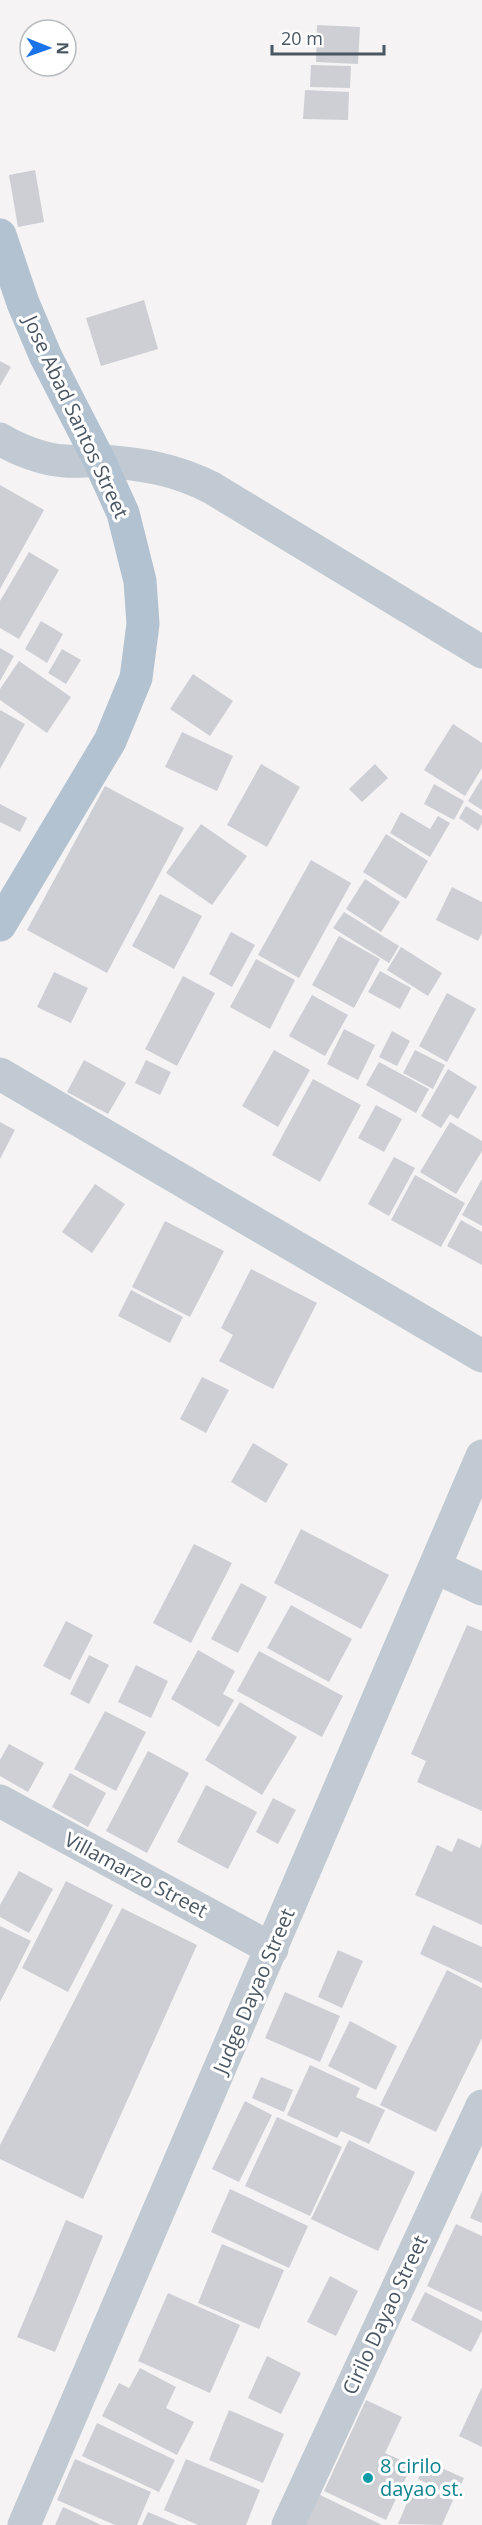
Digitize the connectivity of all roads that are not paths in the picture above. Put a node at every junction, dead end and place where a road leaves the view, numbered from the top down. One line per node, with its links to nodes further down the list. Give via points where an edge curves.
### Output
1 (0, 235): 3 (main road, Jose Abad Santos Street, via 46,357)
2 (0, 439): 3 (street, via 63,461)
3 (99, 460): 4 (street, via 160,468 195,479); 5 (main road, Jose Abad Santos Street, via 123,513 140,581 143,624 136,678 110,741)
4 (482, 652)
5 (0, 925)
6 (0, 1074): 7 (street)
7 (482, 1356)
8 (482, 1456): 9 (street, Judge Dayao Street)
9 (435, 1566): 10 (street); 12 (street, Judge Dayao Street)
10 (482, 1589)
11 (0, 1801): 12 (street, Villamarzo Street)
12 (272, 1949): 14 (street, Judge Dayao Street)
13 (482, 2106): 15 (street, Cirilo Dayao Street)
14 (24, 2525)
15 (288, 2525)

